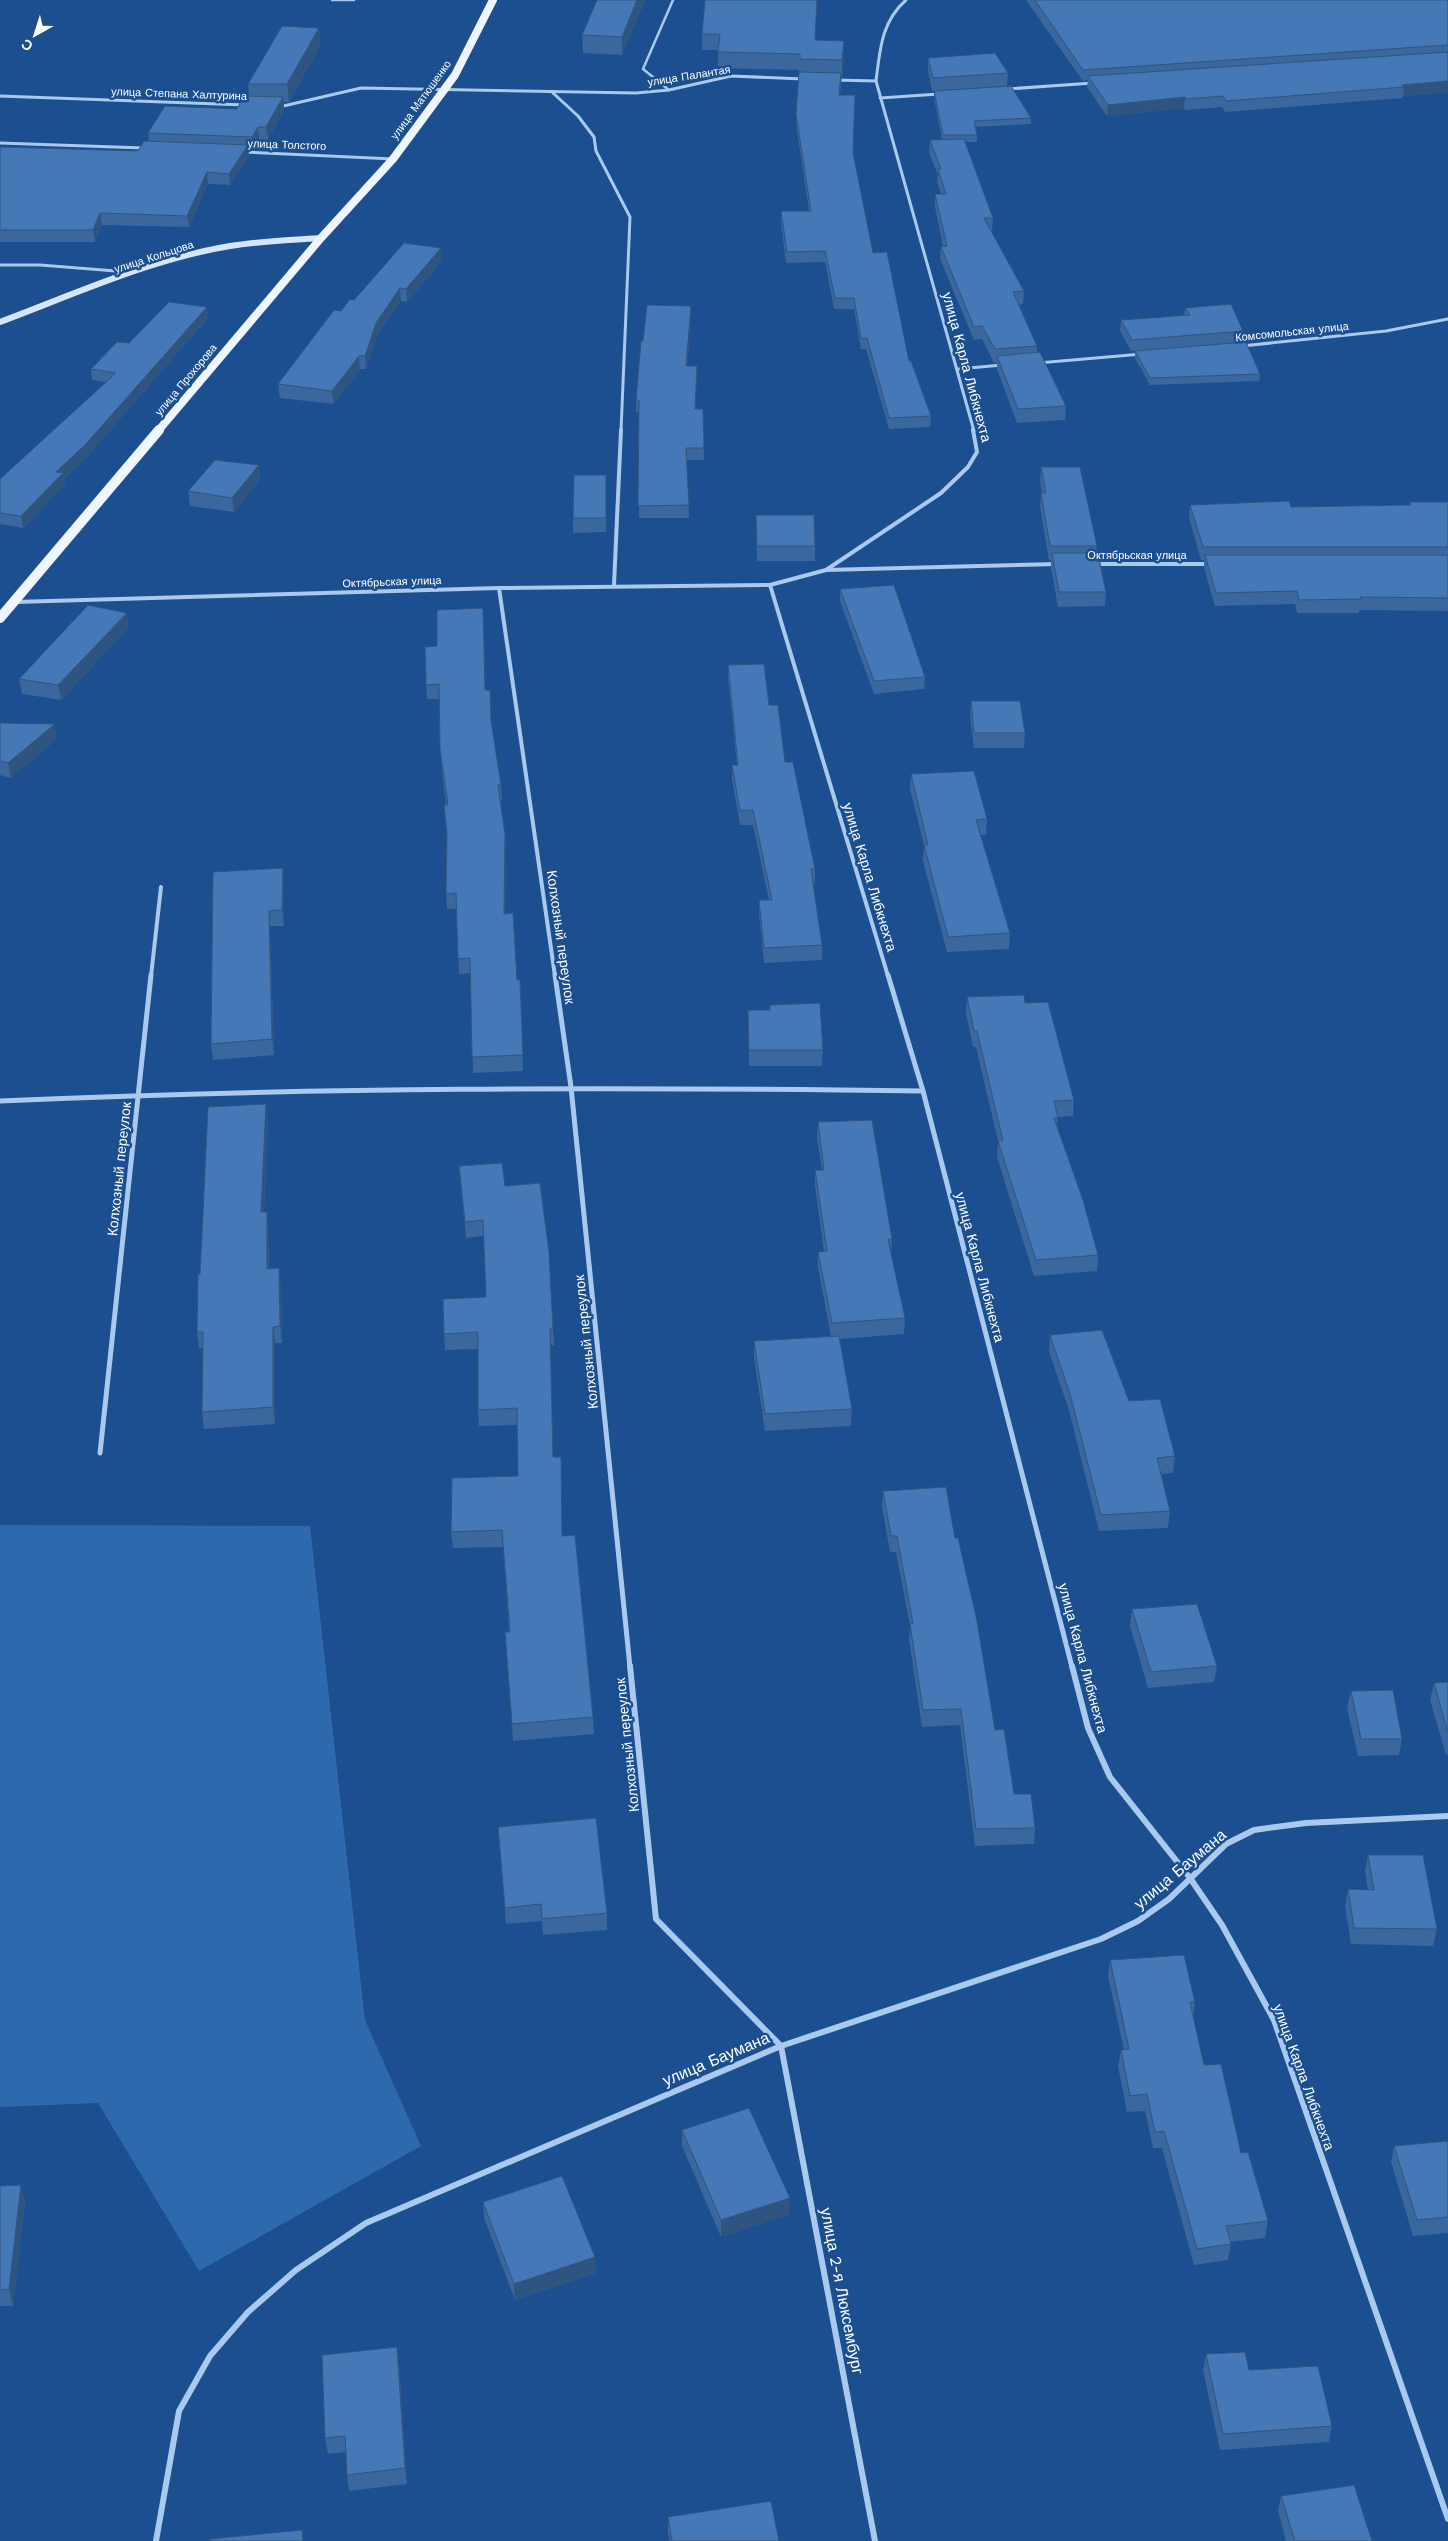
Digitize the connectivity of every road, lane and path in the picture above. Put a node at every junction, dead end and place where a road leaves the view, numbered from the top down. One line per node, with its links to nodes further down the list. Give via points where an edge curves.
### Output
1 (332, 0): 2 (lane)
2 (354, 0)
3 (493, 0): 10 (main road, улица Матюшенко)
4 (673, 0): 11 (lane, via 643,68)
5 (906, 0): 8 (street, via 894,8 886,21)
6 (806, 79): 11 (street, улица Палантая, via 731,76)
7 (825, 80): 8 (street)
8 (876, 81): 16 (street, улица Карла Либкнехта)
9 (1099, 83): 12 (street)
10 (444, 90): 13 (street, улица Палантая); 18 (street, via 361,88 305,104); 22 (main road, улица Матюшенко)
11 (669, 90): 13 (street, улица Палантая)
12 (1000, 90)
13 (553, 92): 37 (street, via 594,137 596,151 630,217)
14 (940, 94): 16 (street)
15 (0, 96): 17 (street, улица Степана Халтурина)
16 (880, 98): 32 (street, улица Карла Либкнехта)
17 (252, 106)
18 (271, 106)
19 (0, 143): 20 (street)
20 (147, 149)
21 (236, 152): 22 (street, улица Толстого)
22 (392, 158): 23 (main road, улица Прохорова)
23 (321, 238): 25 (main road, улица Кольцова, via 228,246); 40 (main road, улица Прохорова)
24 (0, 265): 25 (street)
25 (136, 273): 27 (main road, улица Кольцова)
26 (1448, 319): 28 (street, Комсомольская улица, via 1386,331)
27 (0, 322)
28 (1234, 347)
29 (1145, 354): 30 (street)
30 (1037, 363)
31 (1007, 365): 32 (street)
32 (958, 369): 36 (street, улица Карла Либкнехта, via 976,436 977,452 968,467 941,493)
33 (1061, 564): 36 (street)
34 (1091, 564): 35 (street, Октябрьская улица)
35 (1220, 564)
36 (826, 570): 38 (street, улица Карла Либкнехта)
37 (614, 585): 38 (street, Октябрьская улица); 39 (street, Октябрьская улица)
38 (770, 585): 44 (street, улица Карла Либкнехта)
39 (499, 588): 40 (street, Октябрьская улица); 43 (street, Колхозный переулок)
40 (14, 602): 41 (main road, улица Прохорова)
41 (0, 618)
42 (161, 887): 45 (street, Колхозный переулок)
43 (571, 1087): 44 (street); 45 (street); 50 (street, Колхозный переулок, via 656,1919)
44 (923, 1091): 49 (street, улица Карла Либкнехта, via 1088,1728 1110,1777)
45 (138, 1094): 46 (street); 47 (street, Колхозный переулок)
46 (0, 1101)
47 (100, 1453)
48 (1448, 1816): 49 (street, улица Баумана, via 1306,1822 1254,1830 1226,1844)
49 (1190, 1878): 50 (street, улица Баумана, via 1169,1899 1138,1921 1101,1939); 51 (street, улица Карла Либкнехта, via 1236,1948 1274,2020)
50 (781, 2046): 52 (street, улица Баумана, via 366,2223 296,2270 248,2312 210,2356 179,2411); 53 (street, улица 2-я Люксембург)
51 (1448, 2519)
52 (156, 2541)
53 (875, 2541)

